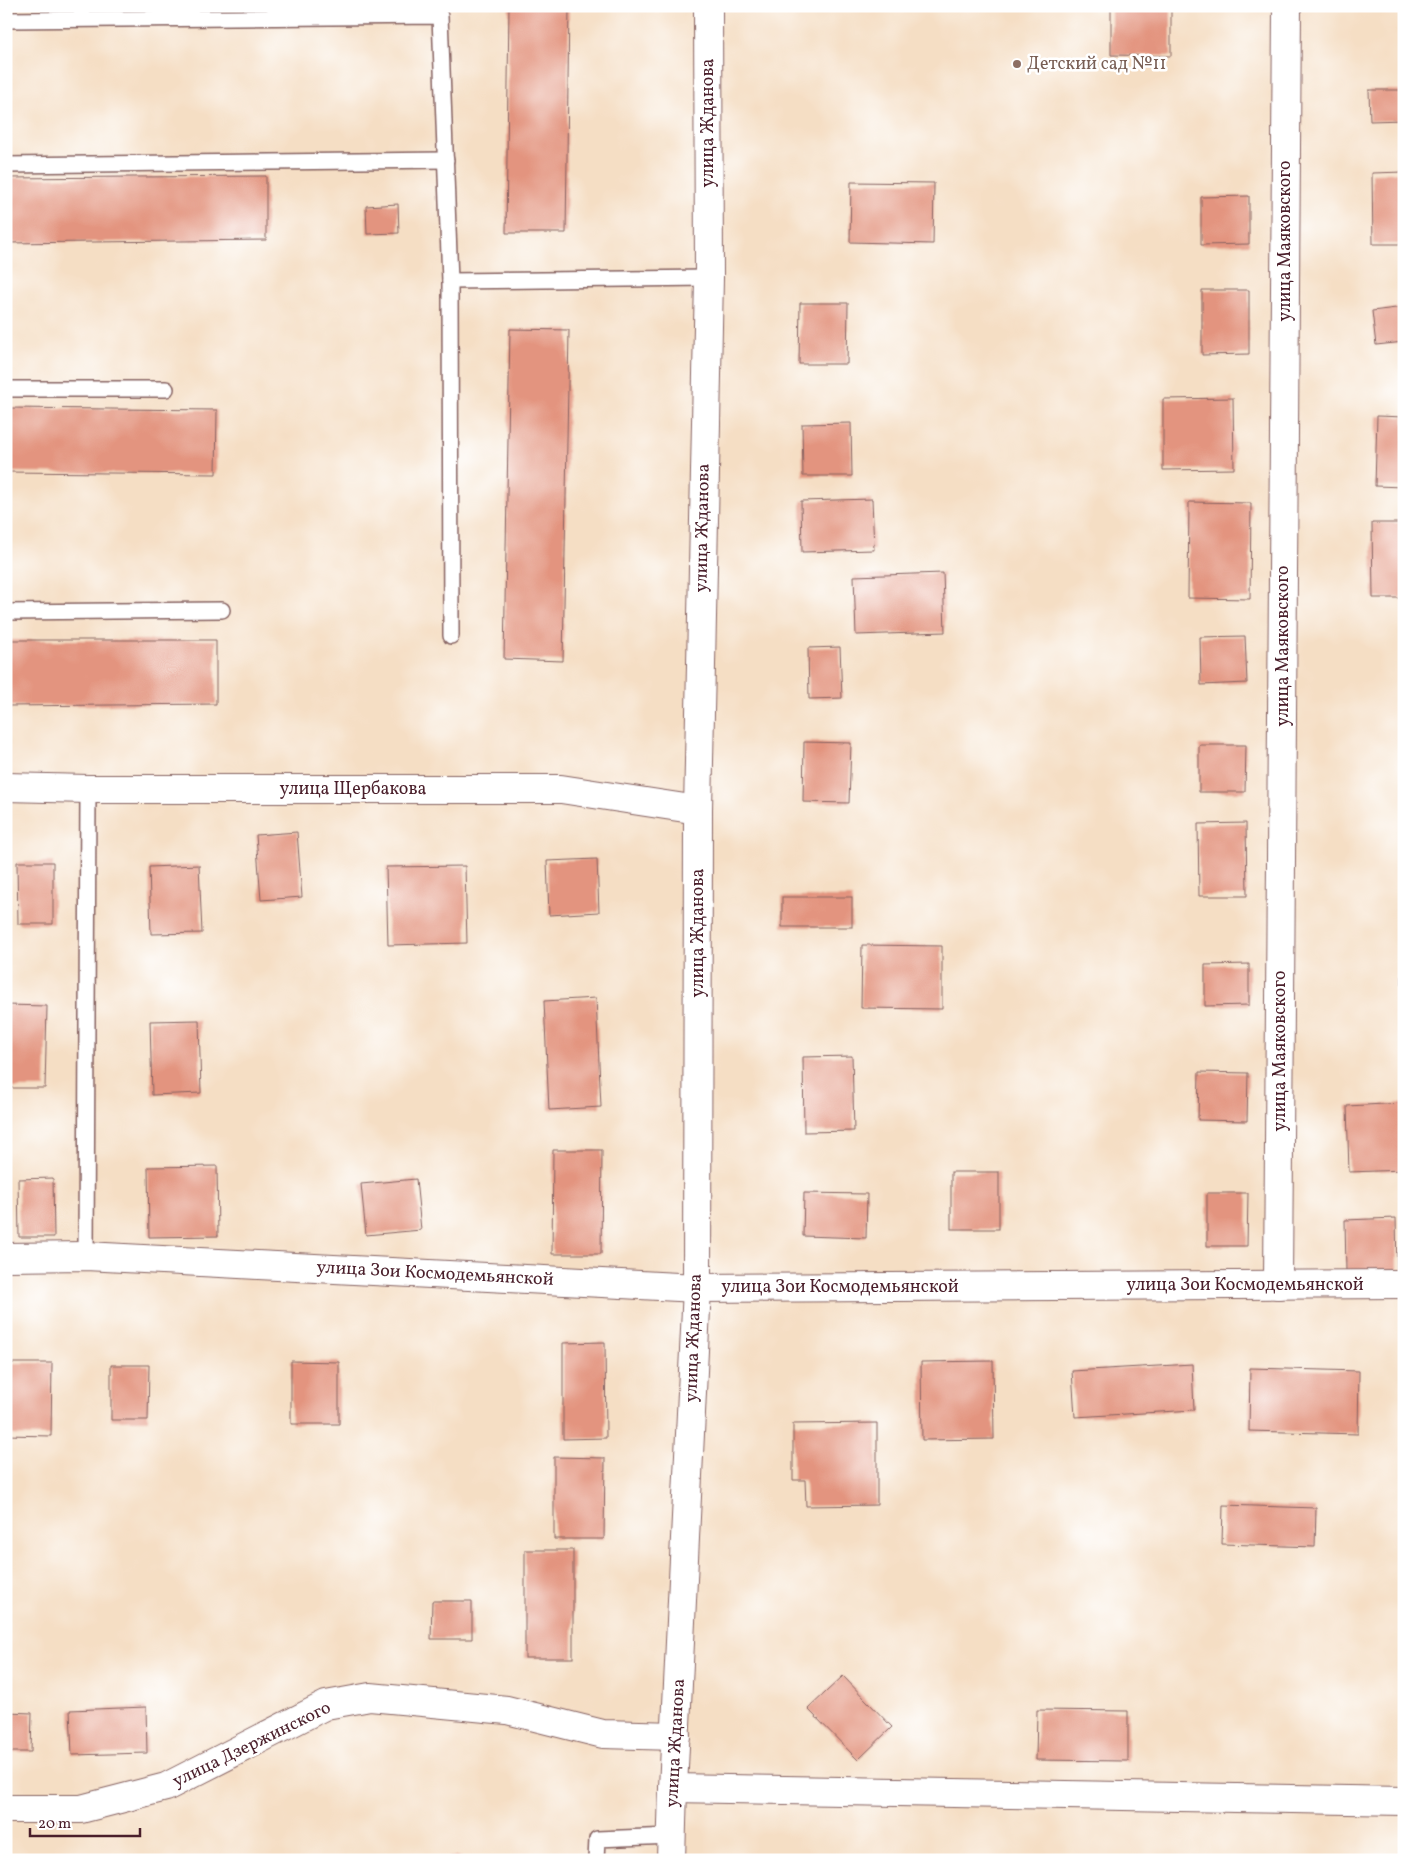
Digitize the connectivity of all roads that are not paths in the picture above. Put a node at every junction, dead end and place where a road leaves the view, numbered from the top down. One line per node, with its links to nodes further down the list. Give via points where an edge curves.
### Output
1 (708, 6): 6 (street, улица Жданова)
2 (1287, 6): 19 (street, улица Маяковского)
3 (6, 20): 4 (lane, via 440,16)
4 (446, 160): 5 (lane); 7 (lane)
5 (6, 165)
6 (708, 278): 7 (lane); 15 (street, улица Жданова)
7 (450, 280): 12 (lane)
8 (6, 389): 9 (lane)
9 (166, 389)
10 (222, 610): 11 (lane)
11 (6, 612)
12 (451, 636)
13 (6, 787): 14 (street, улица Щербакова)
14 (88, 789): 15 (street, улица Щербакова, via 561,789); 16 (lane)
15 (698, 810): 20 (street, улица Жданова)
16 (86, 1256): 17 (street, улица Зои Космодемьянской); 20 (street, улица Зои Космодемьянской)
17 (6, 1257)
18 (1404, 1284): 19 (street, улица Зои Космодемьянской)
19 (1278, 1285): 20 (street, улица Зои Космодемьянской)
20 (697, 1288): 21 (street, улица Жданова)
21 (676, 1736): 22 (street, улица Жданова); 24 (street, улица Дзержинского, via 603,1734 507,1710 370,1696 326,1705 166,1787 81,1809)
22 (673, 1788): 23 (street); 25 (street, улица Жданова)
23 (1404, 1801)
24 (6, 1809)
25 (671, 1848): 26 (lane, via 597,1839)
26 (596, 1860)

